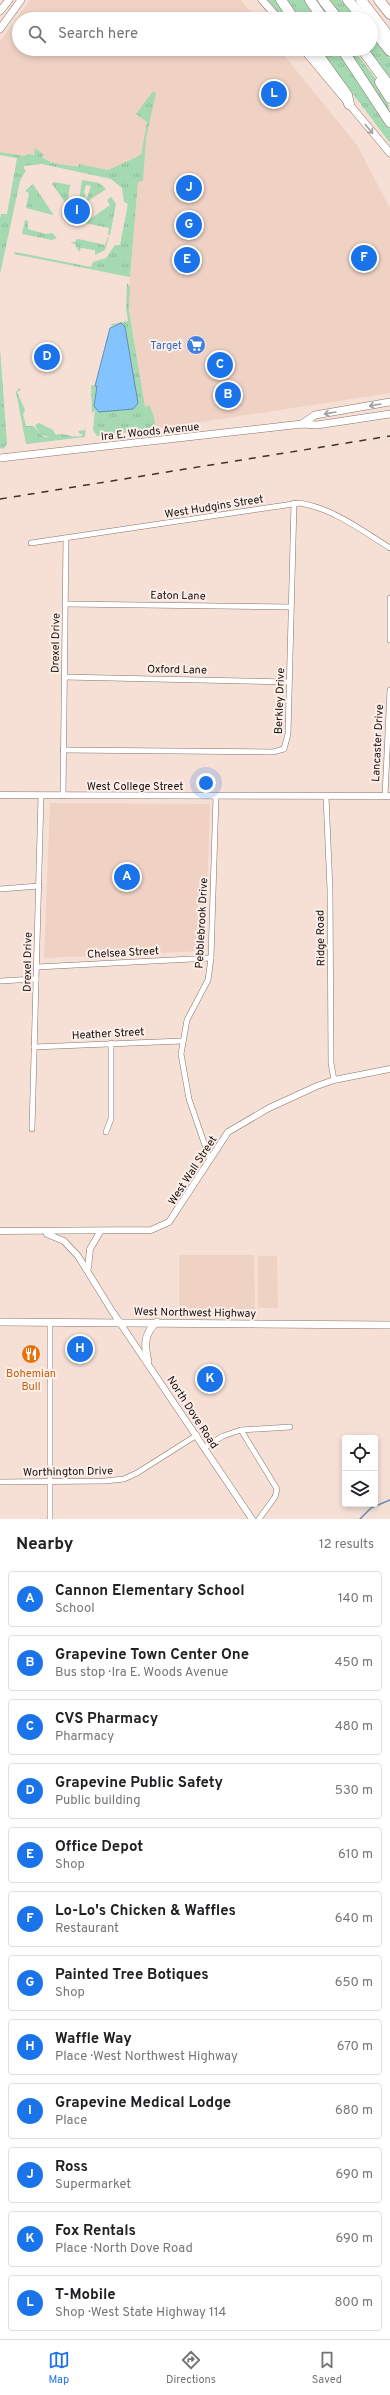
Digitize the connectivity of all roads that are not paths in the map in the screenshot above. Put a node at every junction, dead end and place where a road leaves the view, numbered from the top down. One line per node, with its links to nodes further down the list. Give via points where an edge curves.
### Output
1 (9, 0): 10 (main road)
2 (21, 0): 12 (main road)
3 (262, 0): 13 (main road)
4 (281, 0): 14 (highway)
5 (310, 0): 15 (highway)
6 (323, 0): 16 (highway)
7 (348, 0): 17 (highway)
8 (361, 0): 18 (highway)
9 (379, 0): 19 (highway)
10 (0, 11)
11 (12, 12): 21 (main road)
12 (12, 12)
13 (273, 12)
14 (289, 12)
15 (318, 12)
16 (332, 12)
17 (358, 12)
18 (370, 12)
19 (390, 14)
20 (378, 22): 23 (highway)
21 (0, 29)
22 (378, 36): 24 (highway)
23 (390, 38)
24 (390, 51)
25 (309, 56): 32 (main road)
26 (319, 56): 32 (highway, via 347,95)
27 (346, 56): 33 (highway)
28 (367, 56): 29 (highway)
29 (372, 64): 30 (highway); 31 (highway, via 375,75)
30 (390, 87)
31 (390, 98)
32 (349, 104): 34 (main road, one-way to 34)
33 (390, 122)
34 (390, 153)
35 (390, 402): 37 (main road, Ira E. Woods Avenue, one-way to 37, via 315,415)
36 (390, 414): 37 (main road, Ira E. Woods Avenue, via 317,425)
37 (302, 424): 38 (main road, Ira E. Woods Avenue)
38 (0, 458)
39 (294, 503): 40 (street, West Hudgins Street); 42 (street, West Hudgins Street, via 315,506 335,514); 45 (street, Berkley Drive)
40 (66, 538): 41 (street, West Hudgins Street); 44 (street, Drexel Drive)
41 (31, 544)
42 (390, 548)
43 (390, 598): 46 (street)
44 (66, 604): 45 (street, Eaton Lane); 47 (street, Drexel Drive)
45 (291, 607): 48 (street, Berkley Drive)
46 (390, 640)
47 (64, 677): 48 (street, Oxford Lane); 50 (street, Drexel Drive)
48 (289, 682): 50 (street, Berkley Drive, via 288,734 287,743 282,751 175,753)
49 (390, 690): 56 (street, Lancaster Drive)
50 (63, 750): 53 (street, Drexel Drive)
51 (0, 795): 52 (street, West College Street)
52 (41, 796): 53 (street, West College Street); 57 (street, Drexel Drive)
53 (64, 796): 54 (street, West College Street)
54 (216, 796): 55 (street, West College Street); 59 (street, Pebblebrook Drive)
55 (326, 796): 56 (street, West College Street); 67 (street, Ridge Road, via 330,890 331,1063)
56 (387, 796)
57 (39, 886): 58 (street); 60 (street, Drexel Drive)
58 (0, 889)
59 (211, 958): 60 (street, Chelsea Street); 63 (street, Pebblebrook Drive, via 208,980 187,1020)
60 (37, 967): 61 (street, Drexel Drive)
61 (36, 979): 62 (street); 65 (street, Drexel Drive)
62 (0, 980)
63 (182, 1041): 64 (street, Heather Street); 70 (street, Pebblebrook Drive, via 182,1066 189,1099)
64 (111, 1043): 65 (street, Heather Street); 69 (street, via 110,1119)
65 (34, 1047): 68 (street, Drexel Drive)
66 (390, 1069): 67 (street, West Wall Street)
67 (334, 1080): 70 (street, West Wall Street, via 269,1108 228,1132)
68 (32, 1129)
69 (106, 1132)
70 (210, 1160): 73 (street, West Wall Street, via 169,1222 151,1230)
71 (0, 1232): 72 (street, West Wall Street)
72 (41, 1232): 73 (street, West Wall Street); 74 (street, North Dove Road, via 64,1241)
73 (100, 1232): 74 (street, via 90,1249 87,1264)
74 (89, 1272): 75 (street, North Dove Road)
75 (118, 1320): 77 (main road, West Northwest Highway); 78 (main road, West Northwest Highway); 80 (street, North Dove Road)
76 (0, 1322): 77 (main road, West Northwest Highway)
77 (50, 1322): 86 (street)
78 (158, 1322): 79 (main road, West Northwest Highway); 80 (main road, via 147,1335 145,1343)
79 (390, 1325)
80 (148, 1361): 83 (street, North Dove Road)
81 (290, 1427): 82 (street)
82 (241, 1430): 84 (street, via 223,1436); 89 (street, via 277,1489 275,1497)
83 (197, 1435): 84 (street, North Dove Road); 86 (street, Worthington Drive, via 138,1473 124,1479)
84 (204, 1447): 88 (street, North Dove Road)
85 (0, 1482): 86 (street, Worthington Drive)
86 (50, 1482): 87 (street)
87 (50, 1519)
88 (252, 1519)
89 (259, 1519)

